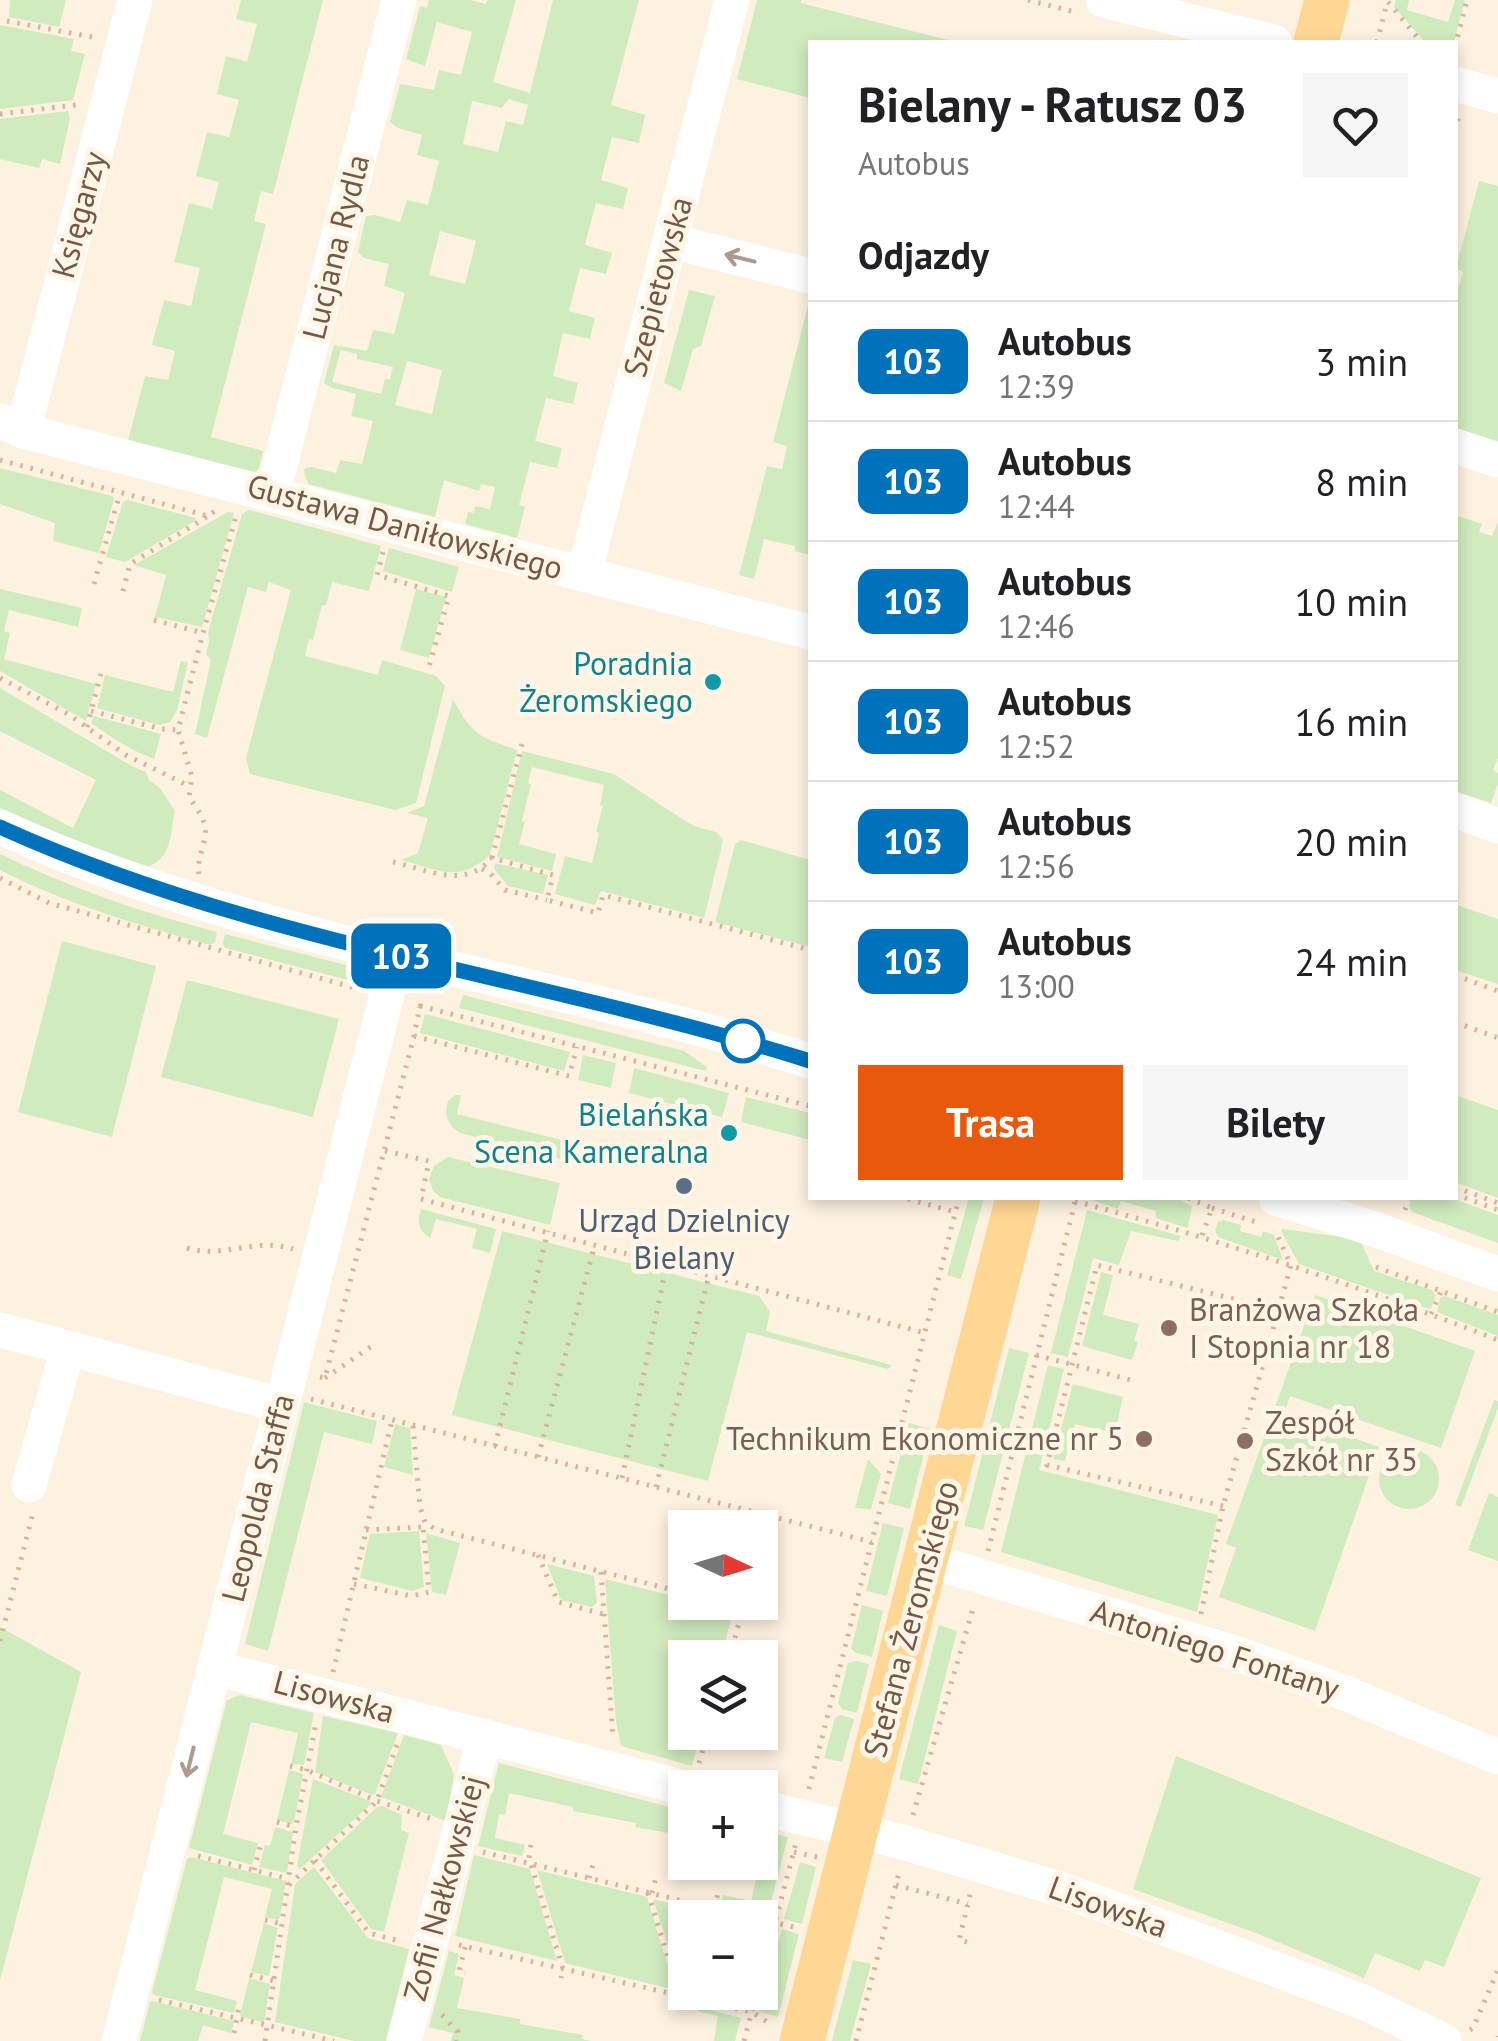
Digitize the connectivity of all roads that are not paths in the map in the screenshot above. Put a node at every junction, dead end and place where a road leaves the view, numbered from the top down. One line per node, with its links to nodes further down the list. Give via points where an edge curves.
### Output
1 (135, 0): 12 (street, Księgarzy)
2 (399, 0): 15 (street, Lucjana Rydla)
3 (732, 0): 10 (street, Szepietowska)
4 (1102, 0): 6 (street)
5 (1327, 0): 7 (main road)
6 (1266, 40)
7 (1317, 40)
8 (1458, 85): 9 (street)
9 (1498, 96)
10 (671, 241): 11 (street, one-way to 10); 16 (street, Szepietowska, via 626,464)
11 (808, 275)
12 (12, 426): 15 (street, Gustawa Daniłowskiego)
13 (1458, 447): 14 (street)
14 (1498, 460)
15 (256, 499): 16 (street, Gustawa Daniłowskiego, via 491,562)
16 (584, 574): 17 (street, Gustawa Daniłowskiego)
17 (808, 631)
18 (1458, 811): 19 (street)
19 (1498, 826)
20 (0, 827): 21 (street, via 174,895)
21 (396, 955): 22 (street); 28 (street, Leopolda Staffa)
22 (808, 1061)
23 (1017, 1200): 30 (main road, Stefana Żeromskiego)
24 (1269, 1216): 25 (street, via 1376,1230)
25 (1498, 1274)
26 (0, 1330): 27 (street)
27 (68, 1349): 28 (street); 29 (street)
28 (292, 1401): 31 (street, Leopolda Staffa)
29 (32, 1495)
30 (927, 1560): 33 (street, Antoniego Fontany, via 1238,1654); 36 (main road, Stefana Żeromskiego)
31 (214, 1668): 32 (street, Lisowska); 38 (street, Leopolda Staffa, one-way to 38)
32 (485, 1736): 34 (street, Lisowska); 39 (street, Zofii Nałkowskiej)
33 (1498, 1757)
34 (668, 1784)
35 (778, 1807): 36 (street, Lisowska)
36 (856, 1830): 37 (main road, Stefana Żeromskiego); 40 (street, Lisowska, via 1102,1904 1362,2002)
37 (787, 2037)
38 (119, 2041)
39 (404, 2041)
40 (1444, 2041)

